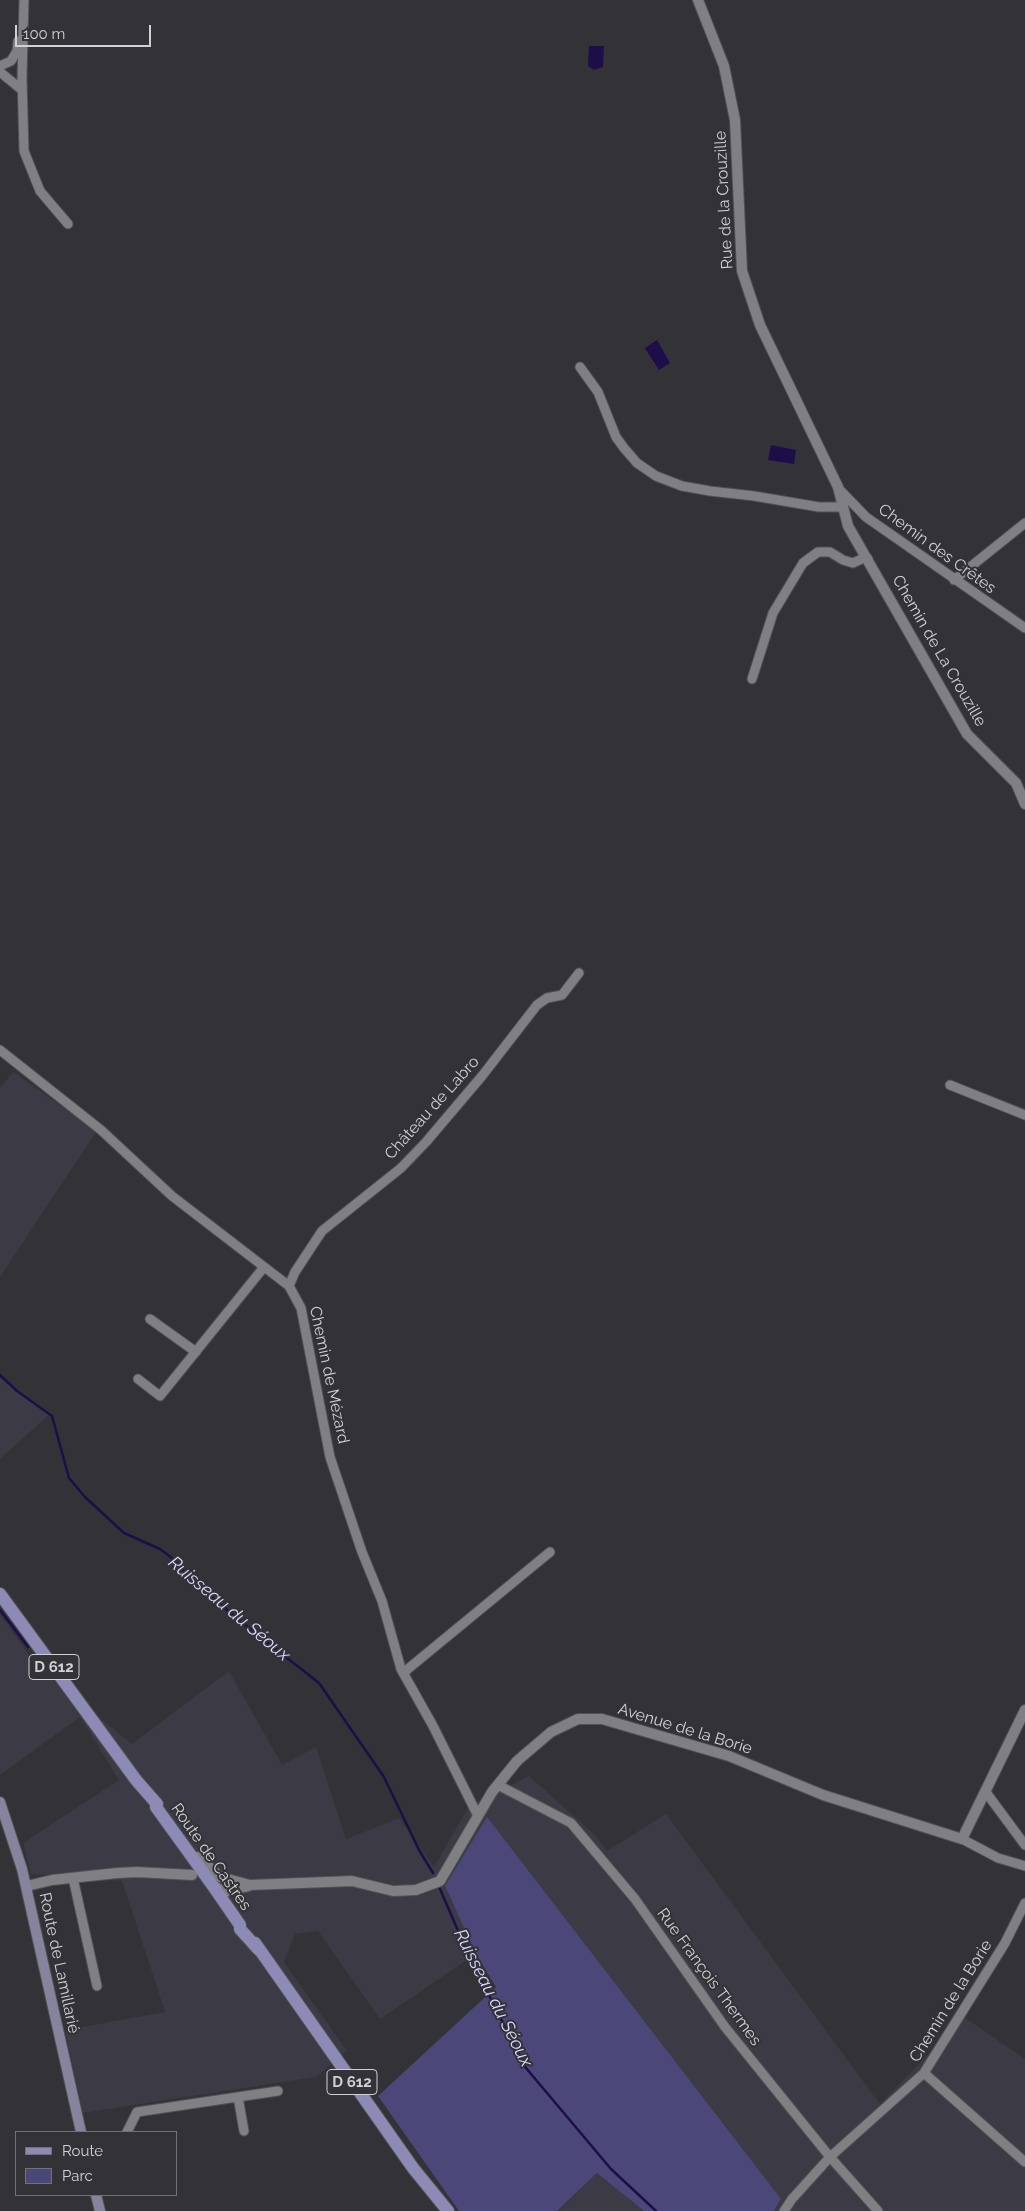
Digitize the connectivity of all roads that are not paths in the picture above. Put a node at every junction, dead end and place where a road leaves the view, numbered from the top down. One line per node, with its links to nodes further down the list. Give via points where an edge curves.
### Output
1 (698, 0): 8 (street, Rue de la Crouzille, via 724,66 735,120 742,271 760,325)
2 (24, 1): 3 (street, via 17,51 11,61); 5 (street)
3 (0, 66)
4 (0, 72): 5 (street)
5 (22, 90): 6 (street, via 24,151 40,191)
6 (68, 224)
7 (580, 367): 9 (street, via 598,392 616,437 645,470 656,476 682,486 710,491 819,507)
8 (838, 487): 9 (street, Rue de la Crouzille); 12 (street, Chemin des Crêtes, via 866,517)
9 (842, 505): 11 (street, Chemin de La Crouzille, via 848,526)
10 (1025, 523): 12 (street)
11 (868, 559): 14 (street, via 853,563 830,552 818,552 803,563 773,613); 15 (street, Chemin de La Crouzille, via 967,734 1016,783)
12 (954, 580): 13 (street, Chemin des Crêtes)
13 (1025, 628)
14 (752, 679)
15 (1025, 804)
16 (579, 974): 21 (street, Château de Labro, via 562,994 537,1005 469,1091 401,1168 322,1231)
17 (0, 1050): 20 (street, Chemin de Mézard, via 101,1130 172,1196)
18 (950, 1085): 19 (street)
19 (1025, 1115)
20 (264, 1267): 21 (street, Chemin de Mézard); 23 (street)
21 (289, 1286): 27 (street, Chemin de Mézard, via 301,1308 330,1457 382,1602)
22 (150, 1319): 23 (street)
23 (196, 1352): 24 (street, via 160,1396)
24 (138, 1379)
25 (550, 1552): 27 (street)
26 (0, 1594): 34 (main road, Route de Castres / D 612, via 157,1804 156,1808)
27 (403, 1673): 32 (street, Chemin de Mézard)
28 (1025, 1710): 30 (street)
29 (498, 1785): 32 (street, Avenue de la Borie); 35 (street, Avenue de la Borie, via 517,1761 551,1732 578,1719 602,1719 730,1756 823,1796); 51 (street, Rue François Thermes, via 571,1822 635,1899 725,2027)
30 (986, 1791): 35 (street); 36 (street)
31 (0, 1802): 33 (main road, Route de Lamillarié)
32 (478, 1816): 40 (street, Avenue de la Borie, via 440,1880 416,1890 393,1890 352,1881)
33 (4, 1829): 41 (main road, Route de Lamillarié)
34 (176, 1835): 40 (street, Avenue de la Borie, via 220,1877); 42 (main road, Route de Castres / D 612)
35 (962, 1839): 37 (street, Avenue de la Borie, via 998,1858)
36 (1025, 1845)
37 (1025, 1866)
38 (192, 1875): 39 (street, via 137,1872)
39 (72, 1878): 41 (street); 44 (street)
40 (250, 1885): 42 (street, Avenue de la Borie, via 224,1892)
41 (26, 1886): 48 (main road, Route de Lamillarié)
42 (213, 1886): 55 (main road, Route de Castres / D 612, via 240,1929 260,1950 413,2168)
43 (1025, 1903): 45 (street, Chemin de la Borie, via 1005,1943)
44 (97, 1986)
45 (924, 2073): 51 (street, Chemin de la Borie); 52 (street)
46 (278, 2091): 47 (street)
47 (238, 2097): 49 (street, via 137,2112); 50 (street)
48 (82, 2131)
49 (128, 2131)
50 (244, 2132)
51 (830, 2157): 56 (street, Chemin de la Borie); 57 (street, Rue François Thermes)
52 (1025, 2162)
53 (96, 2196): 54 (main road)
54 (100, 2211)
55 (448, 2211)
56 (784, 2211)
57 (878, 2211)

